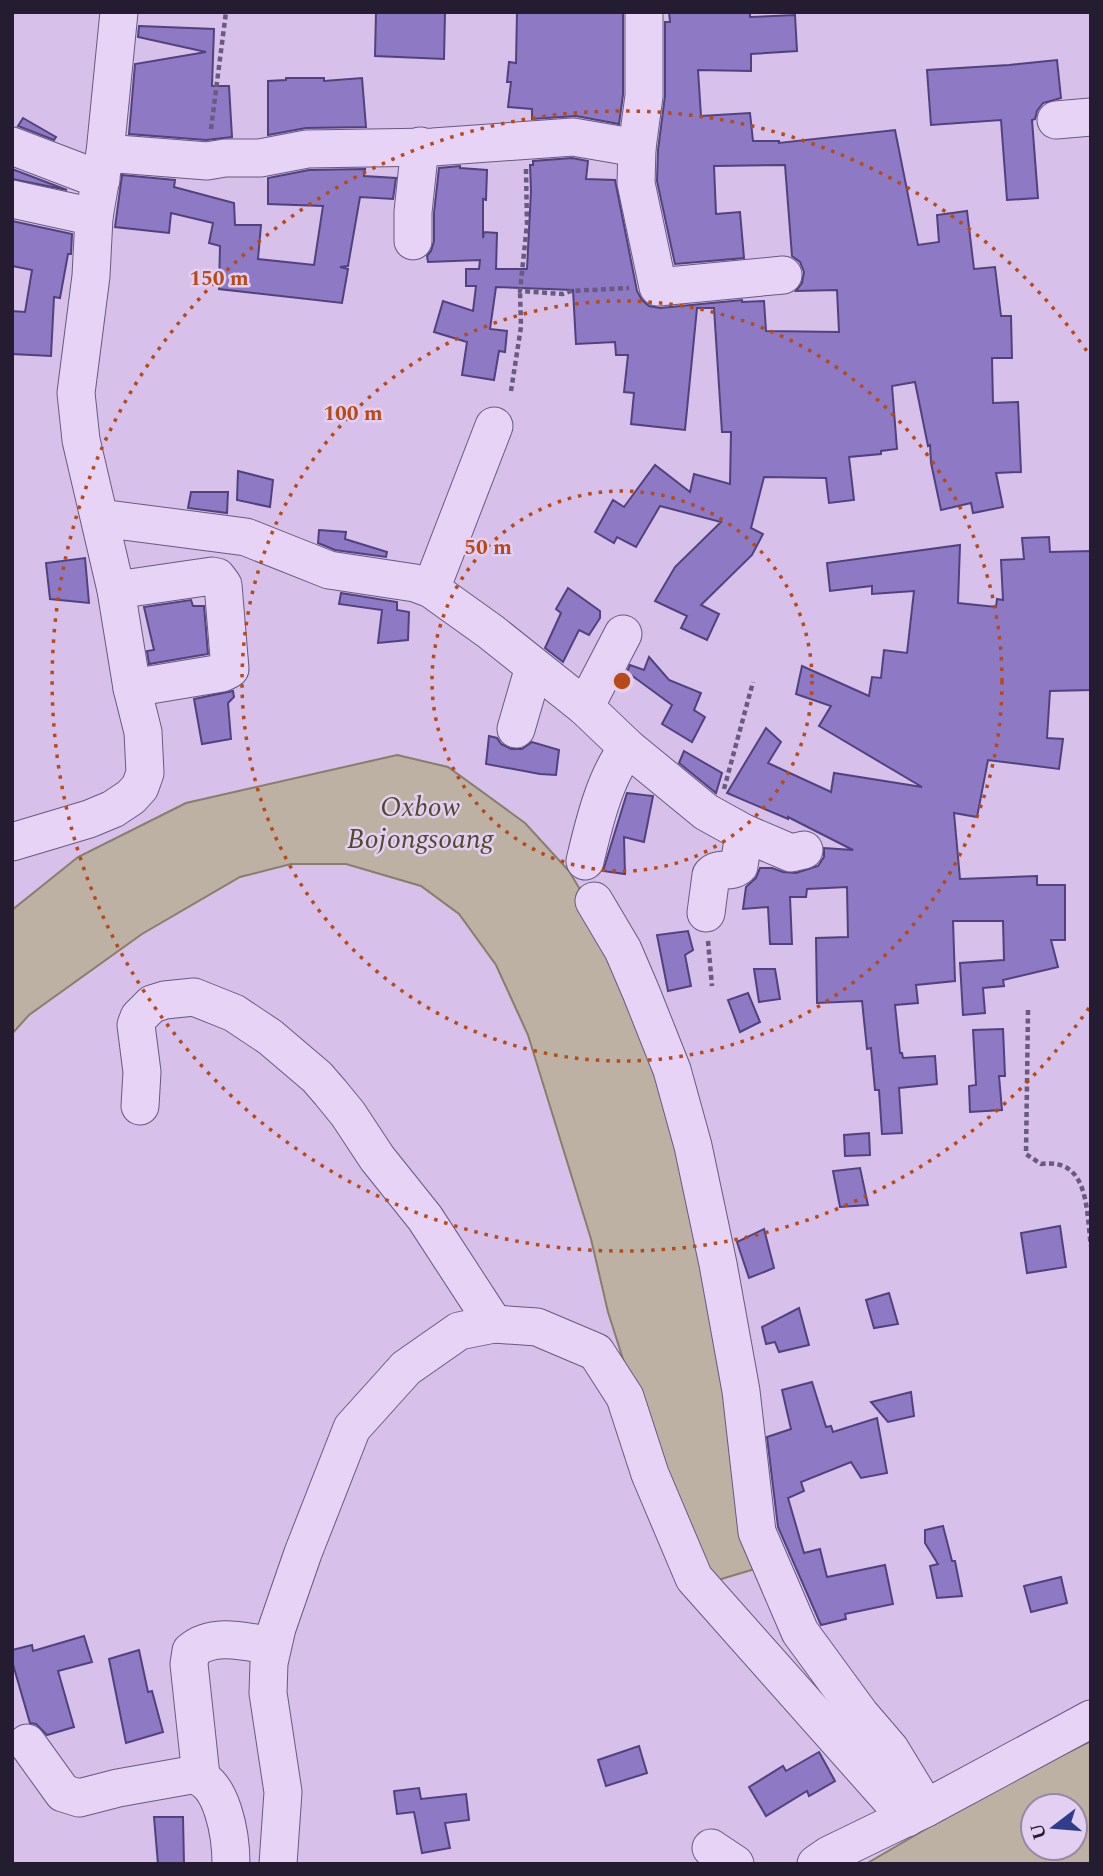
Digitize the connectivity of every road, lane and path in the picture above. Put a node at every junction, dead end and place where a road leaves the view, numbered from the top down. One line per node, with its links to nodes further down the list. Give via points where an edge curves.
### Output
1 (119, 12): 9 (street)
2 (226, 12): 8 (path)
3 (645, 12): 7 (street, via 644,96)
4 (526, 141): 6 (street); 7 (street, via 573,137); 15 (path, via 527,224)
5 (12, 146): 9 (street)
6 (420, 146): 8 (street, via 307,149); 12 (street)
7 (637, 148): 14 (street, via 636,183)
8 (207, 161): 9 (street)
9 (103, 167): 11 (street)
10 (12, 199): 11 (street)
11 (94, 217): 18 (street, via 76,393 81,440)
12 (414, 241)
13 (783, 275): 14 (street)
14 (658, 287): 15 (path)
15 (520, 291): 16 (path, via 521,327)
16 (511, 391)
17 (494, 426): 19 (street)
18 (100, 518): 19 (street, via 246,537 329,570); 20 (street)
19 (431, 589): 22 (street)
20 (116, 590): 24 (street); 24 (street, via 212,576 223,585 230,669)
21 (623, 634): 25 (street)
22 (534, 667): 25 (street); 26 (street)
23 (753, 682): 28 (path)
24 (132, 688): 29 (street, via 146,755 140,786 113,809)
25 (585, 707): 27 (street)
26 (516, 729)
27 (628, 748): 28 (street); 31 (street, via 611,776)
28 (709, 819): 30 (street, via 791,853); 33 (street, via 739,866 711,875)
29 (12, 842)
30 (804, 850)
31 (585, 861)
32 (594, 901): 39 (street, via 623,950 672,1070 718,1264 741,1391 757,1532)
33 (706, 913): 34 (path)
34 (712, 986)
35 (1028, 1010): 37 (path, via 1026,1154 1041,1164 1066,1167 1076,1175 1083,1189)
36 (139, 1106): 38 (street, via 142,1072 136,1025 152,1004 194,998 234,1013 270,1037 336,1099 425,1218)
37 (1091, 1246)
38 (494, 1324): 40 (street, via 537,1327 596,1352 625,1397 650,1474 694,1578); 41 (street, via 459,1331 406,1368 352,1428)
39 (800, 1632): 40 (street); 45 (street, via 890,1749)
40 (751, 1643): 45 (street)
41 (272, 1646): 44 (street, via 208,1641 191,1651); 47 (street, via 268,1693 283,1793)
42 (1091, 1719): 45 (street)
43 (27, 1744): 44 (street, via 63,1793 79,1798)
44 (201, 1776): 46 (street, via 221,1804)
45 (916, 1813): 48 (street)
46 (231, 1864)
47 (278, 1864)
48 (816, 1864)

